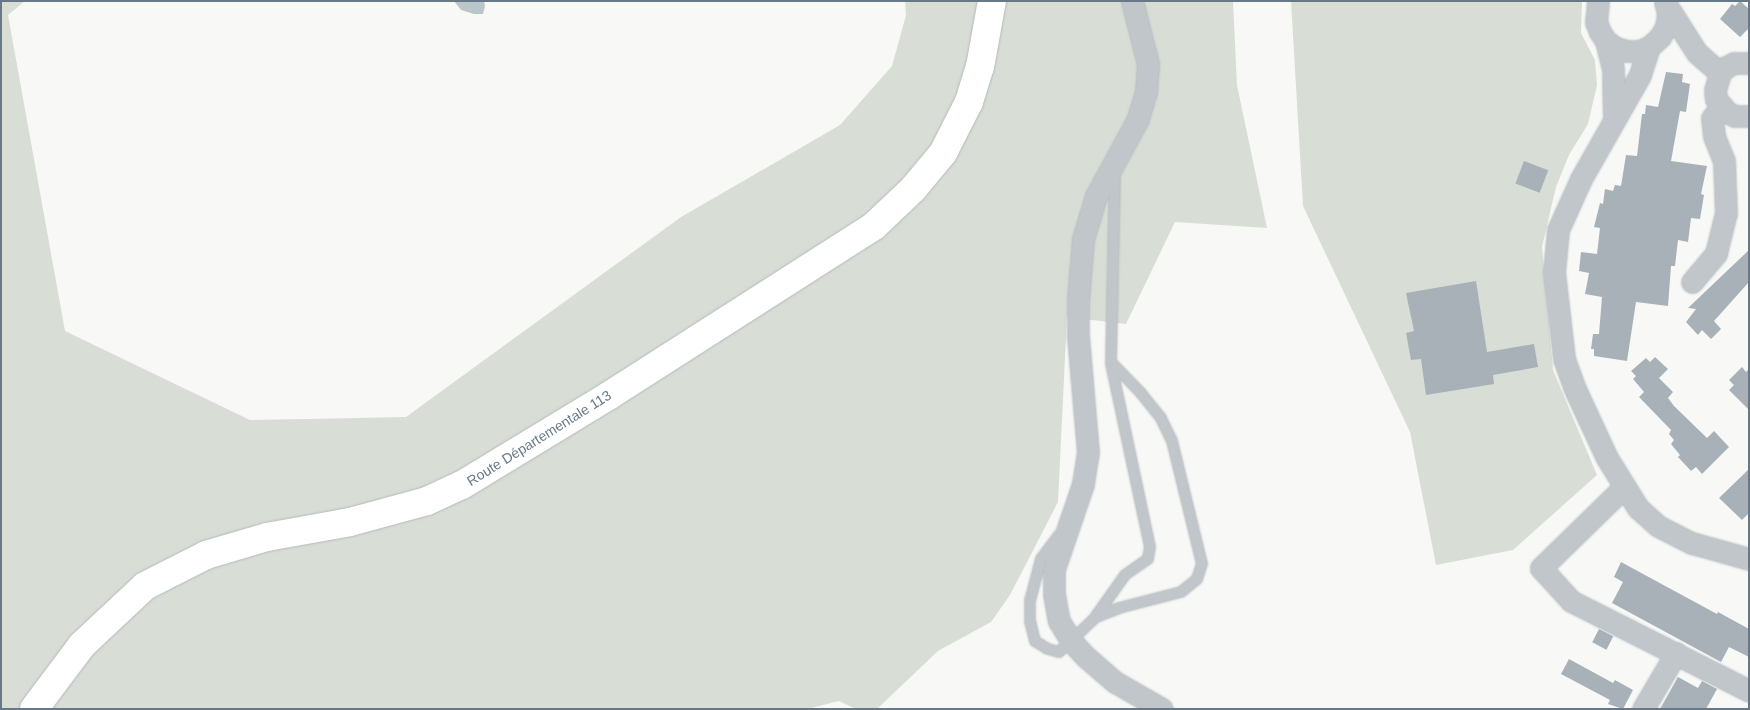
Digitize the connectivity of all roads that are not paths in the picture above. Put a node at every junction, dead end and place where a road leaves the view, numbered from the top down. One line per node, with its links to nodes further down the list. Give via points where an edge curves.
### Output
1 (981, 1): 10 (main road, Route Départementale 113)
2 (992, 1): 10 (main road, Route Départementale 113)
3 (1132, 1): 15 (street, via 1148,64 1146,92 1138,119)
4 (1598, 1): 6 (street, via 1596,22)
5 (1665, 3): 7 (street, via 1666,27); 8 (street)
6 (1606, 41): 7 (street, via 1627,51 1638,51); 14 (street, via 1613,69)
7 (1655, 42): 8 (street); 14 (street)
8 (1697, 53): 11 (street)
9 (1749, 63): 11 (street, via 1734,63)
10 (980, 67): 25 (main road, Route Départementale 113, via 970,102 943,153 913,189 874,226 462,486 427,501 350,522 267,537 206,555 145,586 82,645)
11 (1720, 73): 12 (street, via 1715,90)
12 (1721, 107): 13 (street, via 1735,116); 16 (street, via 1712,118 1714,136 1724,160 1726,213 1716,254)
13 (1749, 116)
14 (1614, 119): 18 (street, via 1558,230 1554,272 1564,359 1607,458)
15 (1115, 162): 17 (lane); 19 (street, via 1096,196 1083,239 1078,336 1088,452 1084,484)
16 (1692, 282)
17 (1111, 362): 21 (lane, via 1150,547 1148,559 1126,575); 21 (lane, via 1161,418 1172,440 1202,564 1197,579 1181,592)
18 (1624, 487): 20 (street, via 1638,508 1658,526 1692,544); 23 (street, via 1541,568 1571,601)
19 (1075, 512): 22 (street, via 1054,569 1059,621); 22 (lane, via 1041,559 1030,601 1030,622 1036,641 1059,652)
20 (1749, 559)
21 (1096, 617): 22 (lane)
22 (1071, 641): 26 (street, via 1115,682)
23 (1676, 653): 24 (street); 27 (street)
24 (1749, 691)
25 (34, 709)
26 (1162, 709)
27 (1643, 709)

